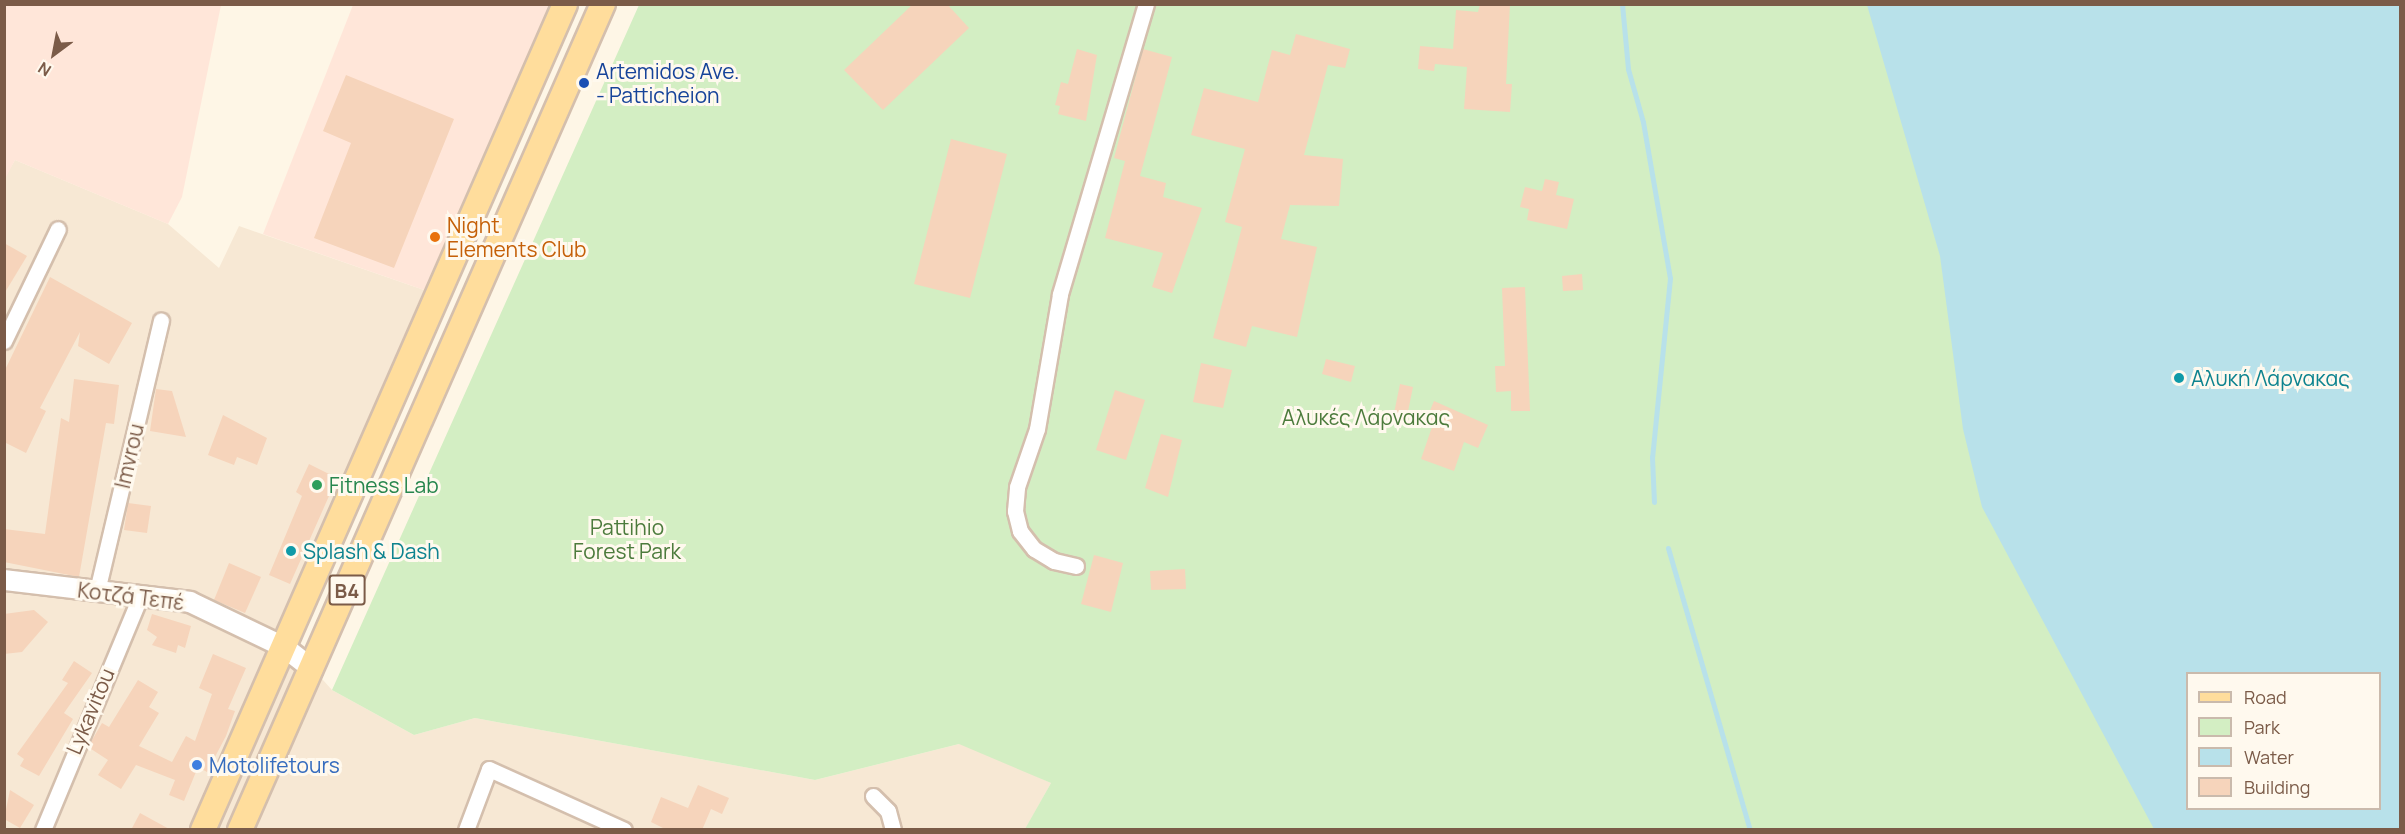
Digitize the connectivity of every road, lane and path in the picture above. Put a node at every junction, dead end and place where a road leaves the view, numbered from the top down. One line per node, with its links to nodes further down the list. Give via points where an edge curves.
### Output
1 (565, 4): 11 (main road, B4)
2 (603, 4): 12 (main road, B4)
3 (1144, 6): 7 (street, via 1060,294 1037,429 1017,487 1015,511 1020,531 1034,549 1054,561)
4 (58, 229): 6 (street)
5 (161, 320): 9 (street, Imvrou)
6 (4, 341)
7 (1076, 566)
8 (4, 580): 9 (street, Κοτζά Τεπέ)
9 (97, 591): 10 (street, Κοτζά Τεπέ)
10 (141, 595): 11 (street, Κοτζά Τεπέ, via 190,602); 14 (street, Lykavitou)
11 (284, 647): 12 (street, Κοτζά Τεπέ); 15 (main road, B4)
12 (312, 669): 16 (main road, B4)
13 (873, 796): 19 (street, via 888,811)
14 (43, 830)
15 (203, 830)
16 (240, 830)
17 (466, 830): 18 (street, via 489,769)
18 (624, 830)
19 (892, 830)

